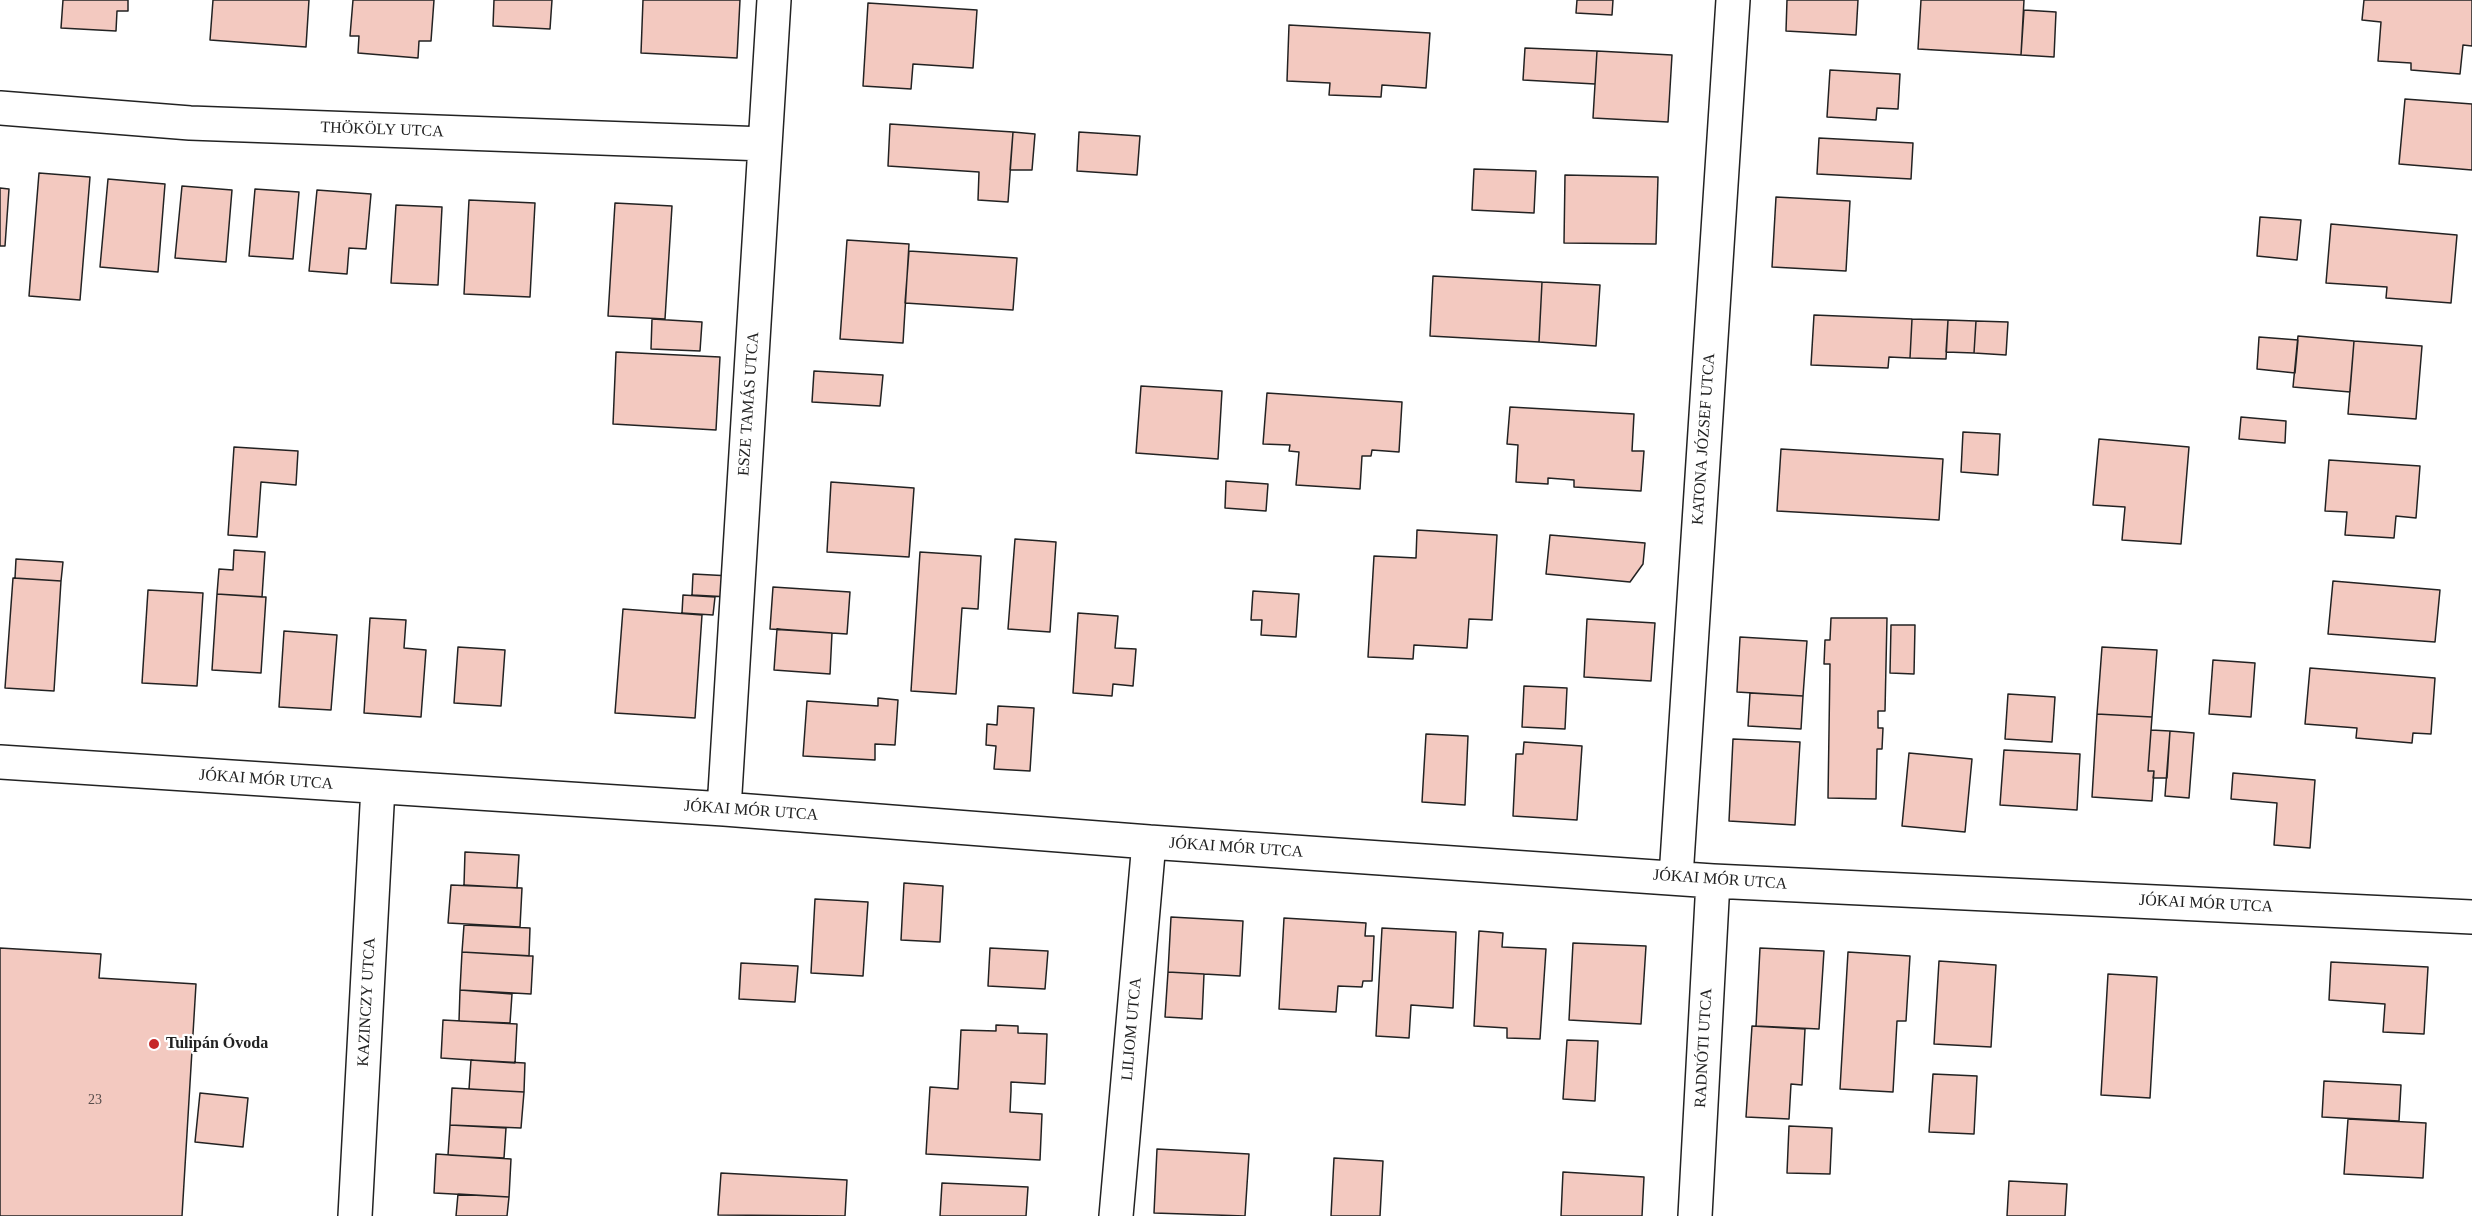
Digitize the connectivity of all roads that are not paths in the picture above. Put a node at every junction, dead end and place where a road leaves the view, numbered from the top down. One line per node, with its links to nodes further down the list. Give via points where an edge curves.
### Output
1 (774, 0): 4 (street, ESZE TAMÁS UTCA)
2 (1733, 0): 9 (street, KATONA JÓZSEF UTCA)
3 (0, 108): 4 (street, THÖKÖLY UTCA, via 190,123)
4 (765, 144): 7 (street, ESZE TAMÁS UTCA)
5 (0, 762): 6 (street, JÓKAI MÓR UTCA)
6 (378, 787): 7 (street, JÓKAI MÓR UTCA); 12 (street, KAZINCZY UTCA)
7 (723, 809): 8 (street, JÓKAI MÓR UTCA)
8 (1149, 842): 9 (street, JÓKAI MÓR UTCA); 13 (street, LILIOM UTCA)
9 (1676, 877): 10 (street, JÓKAI MÓR UTCA)
10 (1713, 881): 11 (street, JÓKAI MÓR UTCA); 14 (street, RADNÓTI UTCA)
11 (2472, 917)
12 (356, 1216)
13 (1116, 1216)
14 (1695, 1216)

